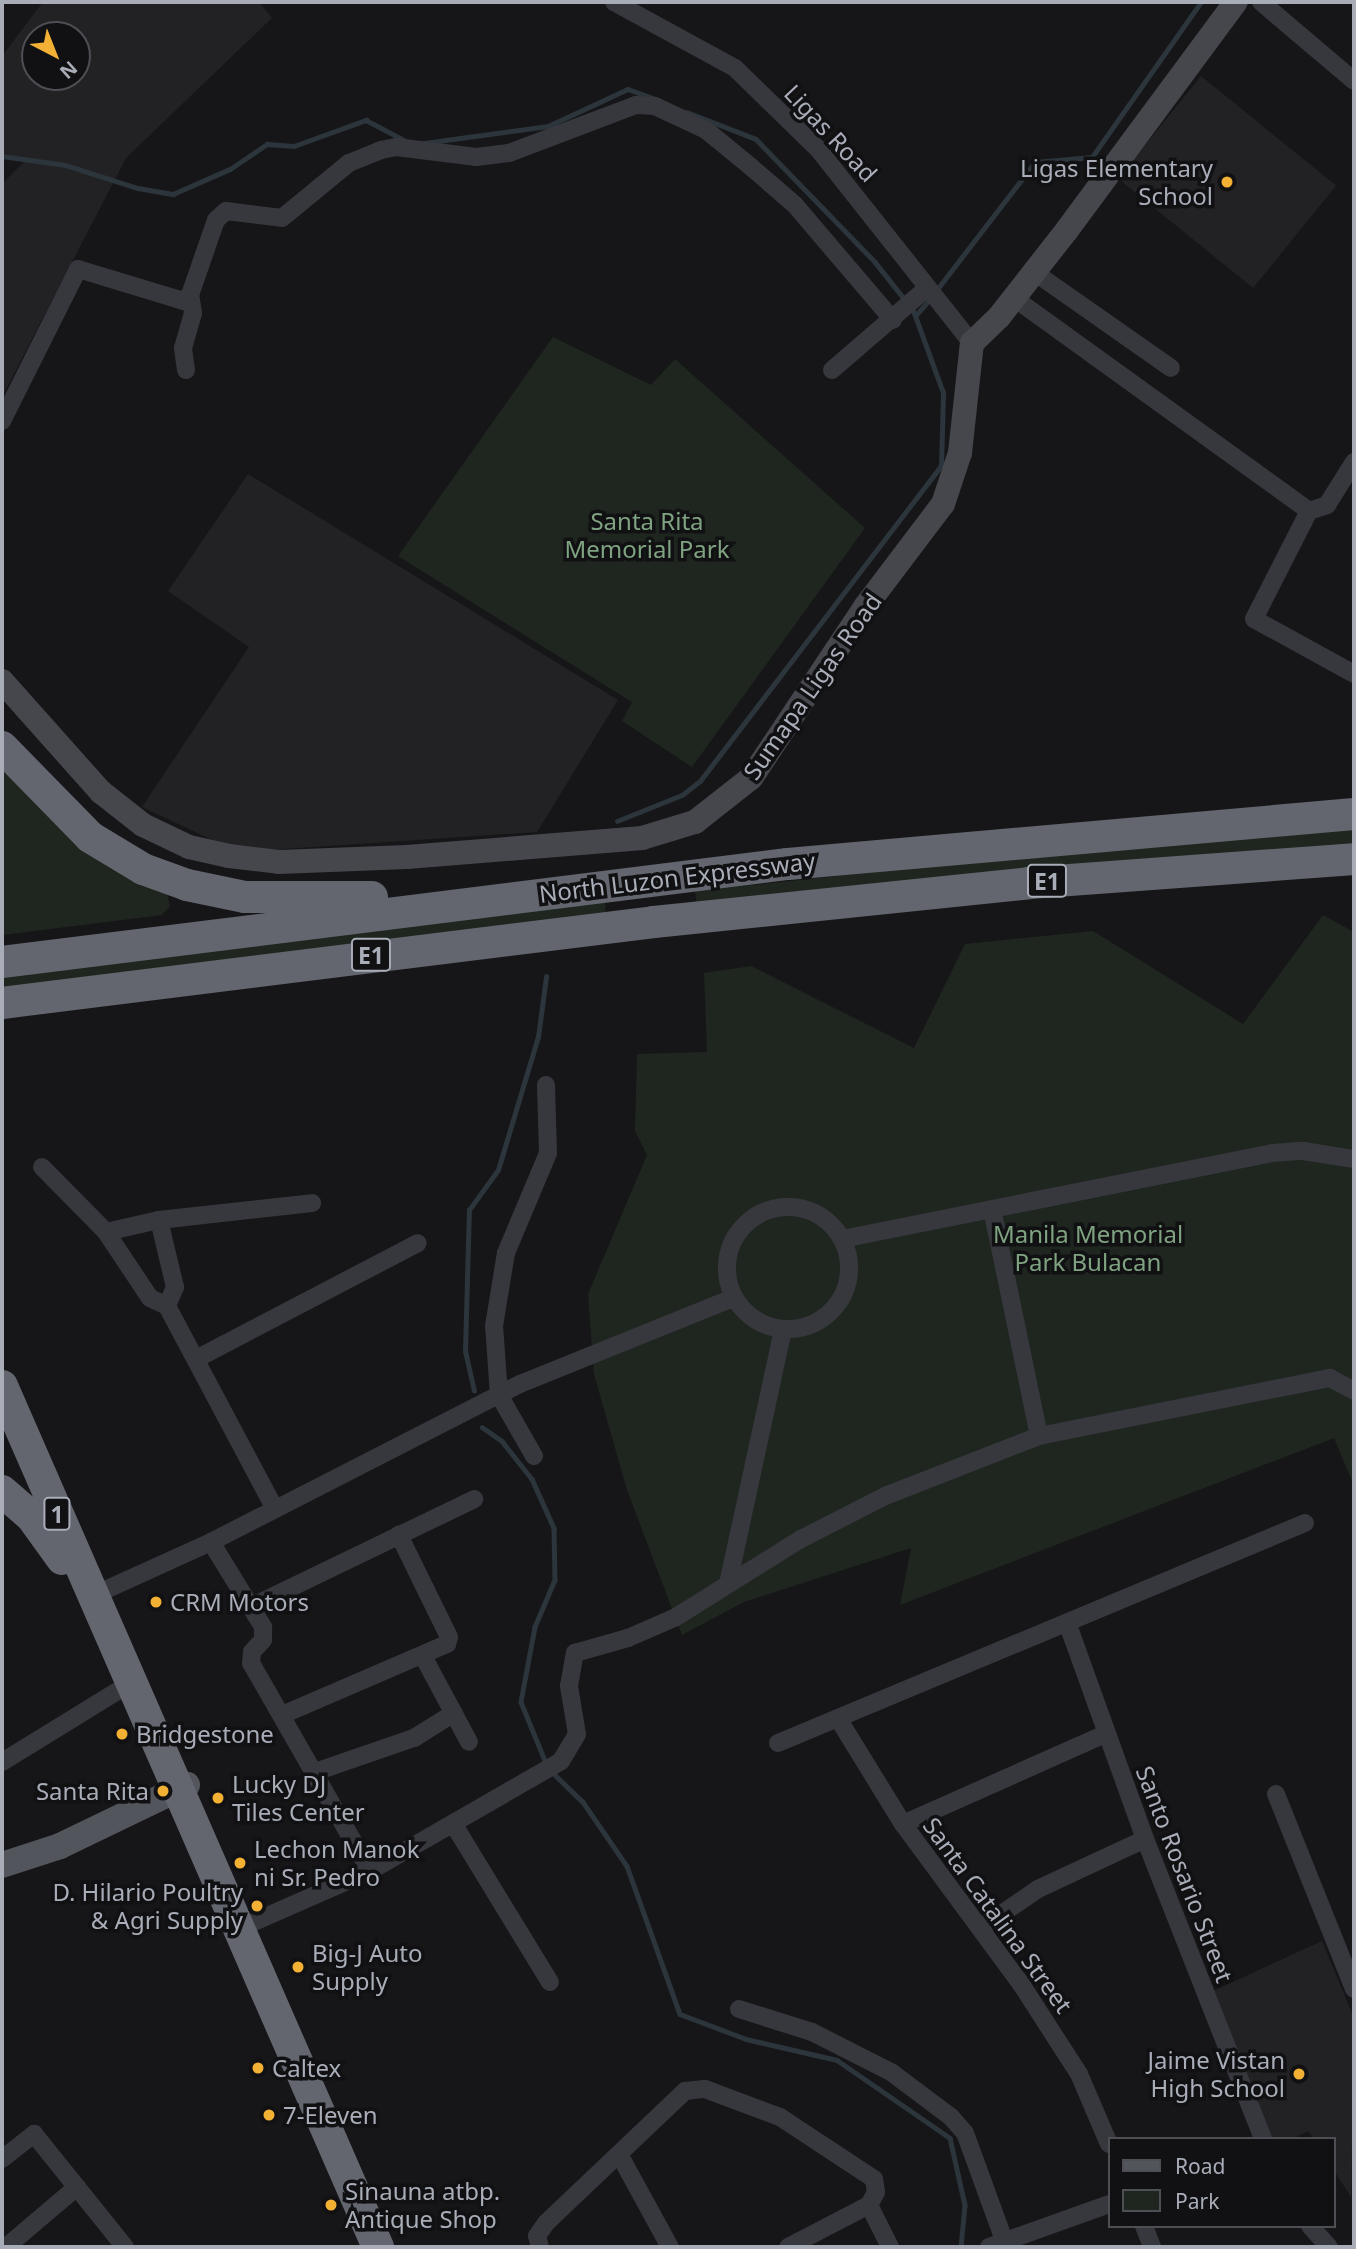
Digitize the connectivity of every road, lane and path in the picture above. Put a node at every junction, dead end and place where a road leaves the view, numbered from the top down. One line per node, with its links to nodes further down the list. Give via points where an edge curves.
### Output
1 (1236, 2): 5 (main road)
2 (1261, 2): 4 (street)
3 (620, 3): 6 (street, Ligas Road, via 735,68 818,149)
4 (1354, 81)
5 (1034, 272): 8 (main road); 11 (street)
6 (923, 292): 9 (street); 10 (street, Ligas Road)
7 (190, 295): 9 (street, via 216,220 226,211 282,218 349,163 381,150 396,147 476,157 509,153 636,105 655,106 706,130 795,205); 12 (street, via 193,313 183,348); 14 (street, via 183,301 83,268 74,272)
8 (1014, 298): 10 (main road); 16 (street)
9 (898, 315): 13 (street)
10 (972, 343): 18 (main road, Sumapa Ligas Road, via 960,453 943,504 865,607 751,778 695,822 642,838 407,857 279,862 229,856 189,847 143,825 101,792)
11 (1171, 368)
12 (186, 370)
13 (832, 370)
14 (2, 421)
15 (1354, 463): 16 (street, via 1328,505)
16 (1309, 511): 17 (street, via 1254,619)
17 (1354, 674)
18 (2, 681)
19 (2, 747): 22 (highway, via 90,837 124,859 187,885 268,900 396,896)
20 (1354, 814): 22 (highway, North Luzon Expressway / E1, via 788,863)
21 (1354, 859): 24 (highway, North Luzon Expressway / E1, via 1029,883 654,922)
22 (435, 907): 23 (highway, North Luzon Expressway / E1)
23 (2, 962)
24 (2, 1003)
25 (546, 1085): 40 (street, via 548,1153 506,1253 494,1326)
26 (1354, 1159): 29 (street, via 1303,1151 1272,1153)
27 (42, 1167): 31 (street)
28 (312, 1203): 30 (street)
29 (992, 1209): 32 (street); 42 (street)
30 (159, 1220): 31 (street); 35 (street, via 175,1287)
31 (106, 1232): 35 (street, via 150,1298)
32 (842, 1239): 34 (street, via 821,1216 806,1209 765,1211 747,1222 730,1248 726,1278); 36 (street, via 849,1276 844,1294 819,1322)
33 (418, 1243): 37 (street)
34 (733, 1298): 36 (street, via 763,1325); 40 (street, via 585,1355)
35 (167, 1306): 37 (street)
36 (783, 1330): 50 (street)
37 (196, 1359): 46 (street)
38 (2, 1386): 41 (highway, 1)
39 (1354, 1391): 42 (street, via 1330,1378)
40 (499, 1395): 43 (street); 46 (street)
41 (11, 1432): 51 (highway, 1)
42 (1038, 1436): 50 (street, via 884,1496)
43 (534, 1456)
44 (2, 1491): 51 (highway, via 31,1516)
45 (474, 1499): 48 (street)
46 (275, 1509): 49 (street)
47 (1305, 1523): 53 (street)
48 (399, 1535): 52 (street); 54 (street, via 449,1637 447,1644)
49 (211, 1542): 51 (street); 52 (street)
50 (728, 1584): 67 (street, via 676,1617 628,1638 575,1653 569,1686 577,1734 561,1761)
51 (90, 1591): 55 (highway, 1)
52 (251, 1607): 57 (street, via 265,1634 252,1652 251,1663)
53 (1068, 1625): 58 (street); 59 (street, Santo Rosario Street)
54 (424, 1658): 56 (street); 57 (street)
55 (132, 1682): 62 (street); 71 (highway, 1)
56 (454, 1713): 60 (street); 63 (street, via 414,1738)
57 (282, 1716): 63 (street)
58 (839, 1720): 61 (street); 66 (street, Santa Catalina Street)
59 (1105, 1734): 66 (street); 68 (street, Santo Rosario Street)
60 (469, 1742)
61 (778, 1742)
62 (2, 1762)
63 (315, 1772): 70 (street)
64 (187, 1785): 69 (main road, via 60,1846)
65 (1276, 1794): 74 (street)
66 (903, 1824): 72 (street, Santa Catalina Street)
67 (454, 1825): 70 (street); 73 (street)
68 (1144, 1839): 72 (street, via 1038,1889); 76 (street, Santo Rosario Street)
69 (2, 1865)
70 (370, 1871): 71 (street)
71 (240, 1928): 88 (highway, 1)
72 (981, 1928): 77 (street, Santa Catalina Street, via 1079,2074)
73 (550, 1982)
74 (1354, 1989)
75 (739, 2008): 86 (street, via 813,2032 891,2072 951,2117 965,2133)
76 (1262, 2137)
77 (1108, 2142)
78 (619, 2154): 82 (street, via 685,2091 705,2089 780,2117 874,2179 876,2192); 89 (street, via 546,2223 537,2236); 90 (street)
79 (2, 2160): 80 (street, via 34,2134)
80 (77, 2187): 85 (street); 87 (street)
81 (1108, 2204): 86 (street)
82 (869, 2205): 91 (street); 92 (street)
83 (1145, 2228): 93 (street)
84 (1312, 2228): 94 (street)
85 (118, 2245)
86 (997, 2245)
87 (6, 2247)
88 (378, 2247)
89 (540, 2247)
90 (670, 2247)
91 (788, 2247)
92 (890, 2247)
93 (1152, 2247)
94 (1329, 2247)

